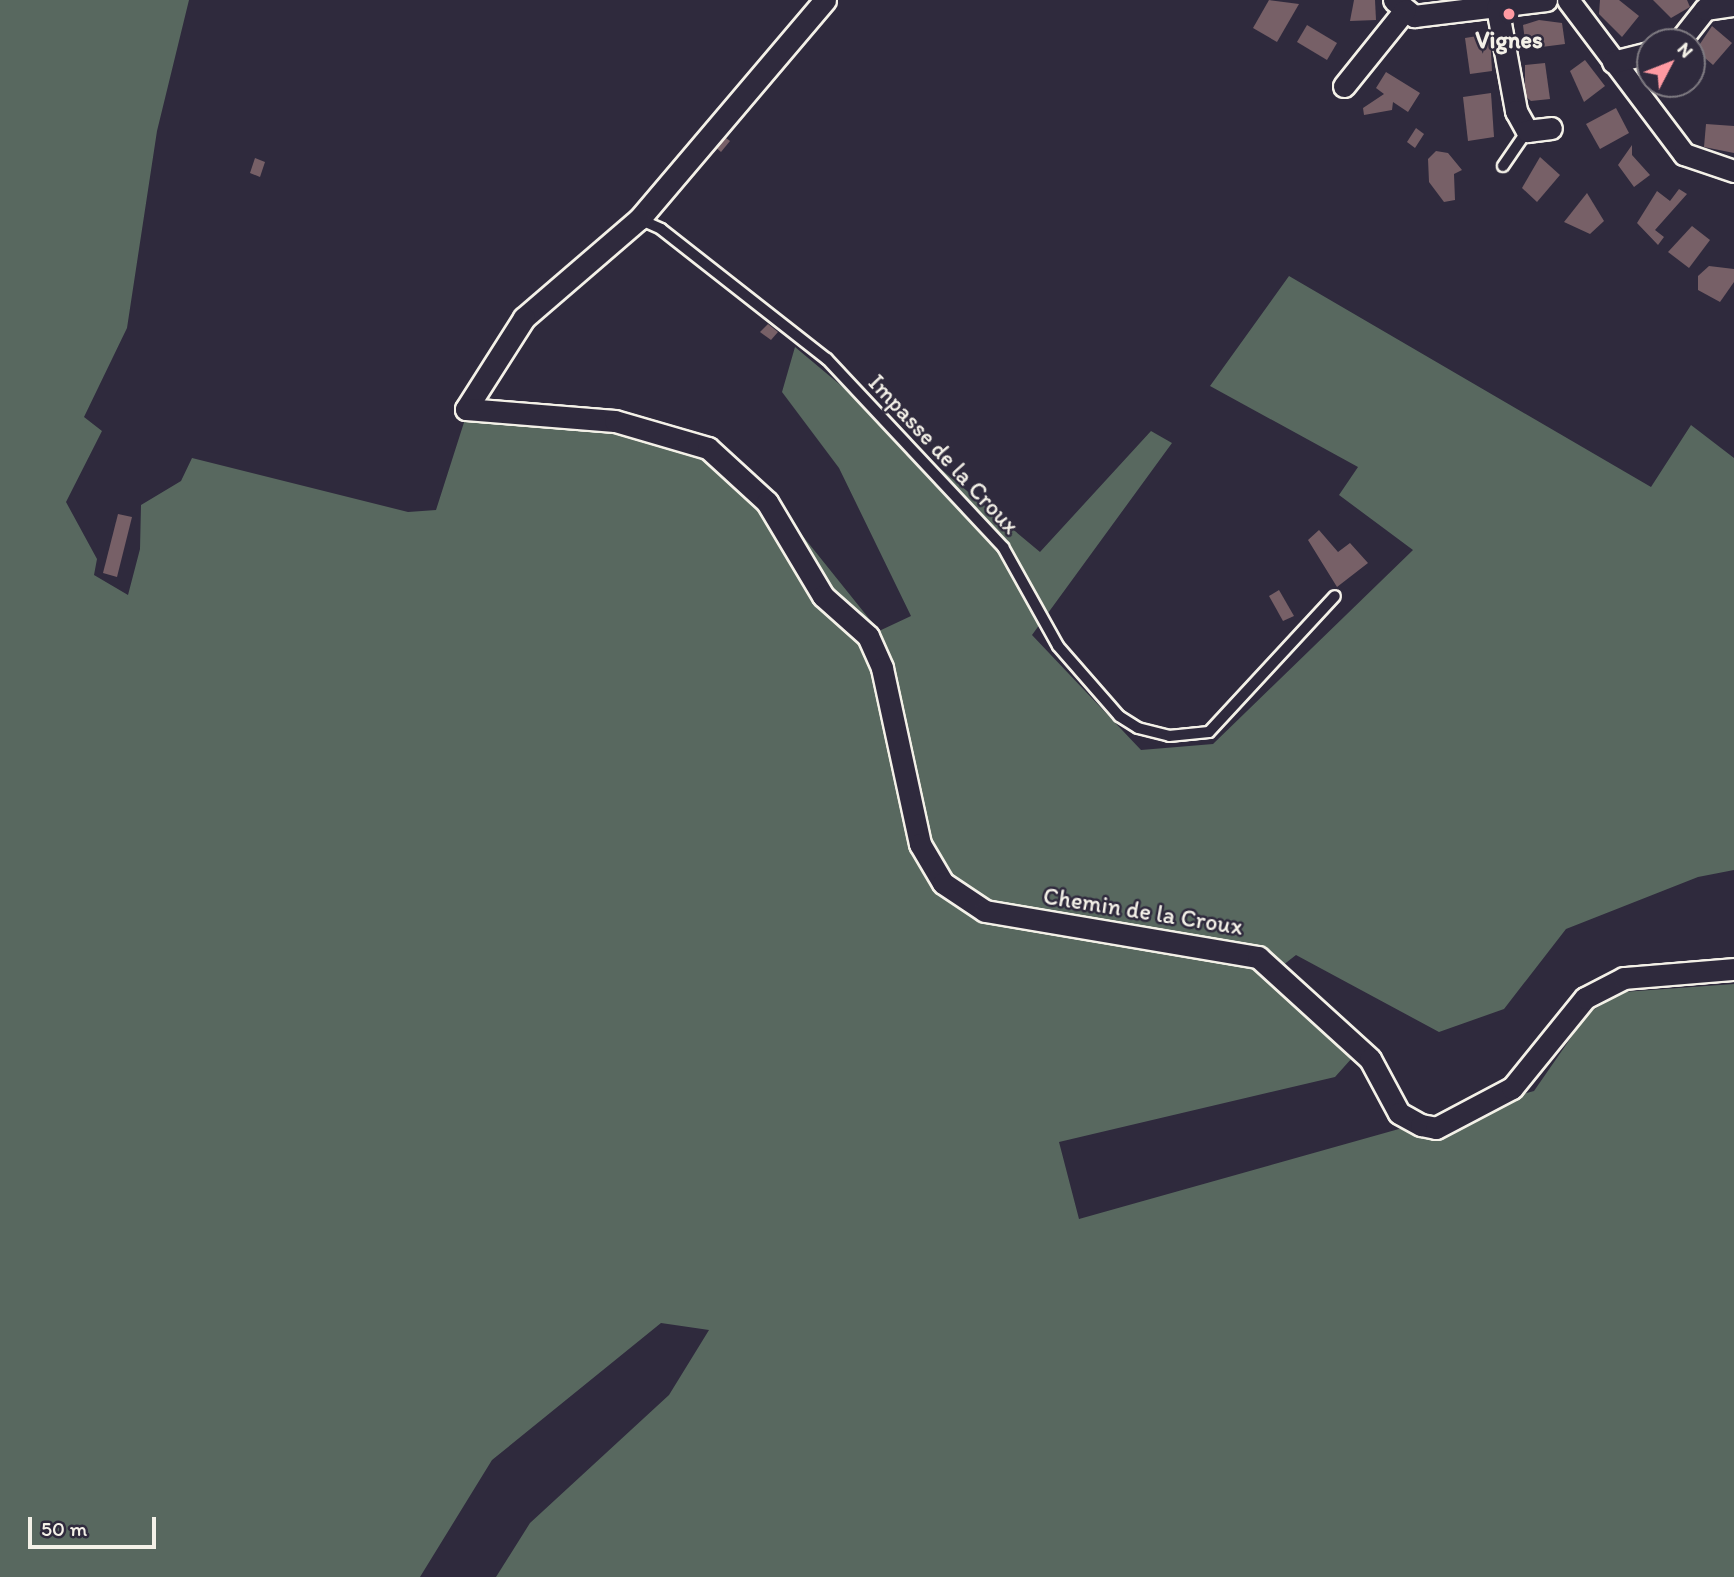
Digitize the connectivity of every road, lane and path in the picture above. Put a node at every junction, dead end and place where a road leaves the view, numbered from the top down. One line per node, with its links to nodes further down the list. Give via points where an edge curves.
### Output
1 (824, 0): 15 (street)
2 (1546, 0): 5 (street)
3 (1568, 0): 9 (street)
4 (1400, 5): 5 (street, via 1414,16); 10 (street)
5 (1494, 5): 12 (street, via 1516,111)
6 (1734, 5): 7 (street, via 1705,9)
7 (1690, 28)
8 (1636, 56): 9 (street)
9 (1613, 62): 14 (street, via 1684,155)
10 (1344, 86)
11 (1551, 128): 12 (street)
12 (1527, 131): 13 (lane)
13 (1503, 166)
14 (1734, 171)
15 (639, 219): 16 (lane, Impasse de la Croux, via 662,229 827,359 1003,547 1058,646 1119,716 1138,728 1169,736 1209,732); 17 (street, Chemin de la Croux, via 524,318 466,409 615,421 708,448 767,502 823,596 868,636 882,668 920,844 943,883 985,911 1258,957 1370,1059 1399,1113 1436,1128 1493,1100 1525,1075 1586,998 1624,978)
16 (1335, 596)
17 (1734, 969)

